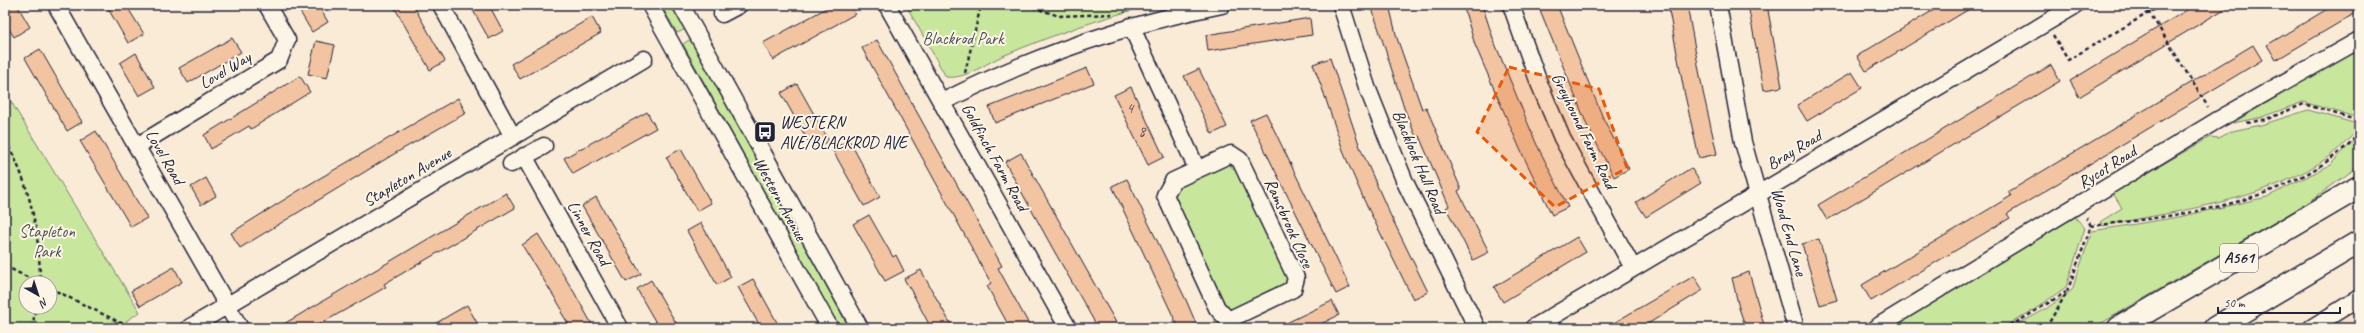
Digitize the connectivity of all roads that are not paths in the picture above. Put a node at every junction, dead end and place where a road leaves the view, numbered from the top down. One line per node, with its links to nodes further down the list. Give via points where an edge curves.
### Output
1 (56, 5): 19 (street, Lovel Road)
2 (267, 5): 19 (street, Lovel Way, via 287,40 279,60)
3 (441, 5): 18 (street)
4 (650, 5): 31 (street, Western Avenue)
5 (681, 5): 32 (street, Western Avenue)
6 (739, 5): 13 (street)
7 (887, 5): 17 (street, Goldfinch Farm Road)
8 (1222, 5): 14 (street)
9 (1341, 5): 34 (street, Blacklock Hall Road, via 1367,88 1405,182)
10 (1511, 5): 25 (street, Greyhound Farm Road, via 1562,138)
11 (1718, 5): 23 (street, Wood End Lane, via 1743,142)
12 (2076, 5): 23 (street, Bray Road)
13 (722, 14)
14 (1128, 18): 17 (street); 21 (street)
15 (2359, 40): 37 (street, Rycot Road, via 2216,121 2080,206)
16 (644, 59): 18 (street, Stapleton Avenue)
17 (942, 102): 33 (street, Goldfinch Farm Road)
18 (513, 137): 27 (street, Stapleton Avenue)
19 (137, 146): 27 (street, Lovel Road)
20 (544, 146): 30 (street, Linner Road, via 517,160)
21 (1197, 169): 21 (street, Ramsbrook Close, via 1231,154 1240,160 1296,278 1293,289 1228,320 1217,308 1165,195 1173,182)
22 (2359, 187): 38 (highway, A561)
23 (1758, 193): 25 (street, Bray Road); 36 (street, Wood End Lane)
24 (2359, 242): 39 (highway)
25 (1633, 268): 35 (street, Bray Road)
26 (2359, 298): 40 (street)
27 (227, 306): 28 (street, Stapleton Avenue); 29 (street, Lovel Road)
28 (189, 328)
29 (240, 328)
30 (620, 328)
31 (830, 328)
32 (860, 328)
33 (1068, 328)
34 (1477, 328)
35 (1533, 328)
36 (1796, 328)
37 (1875, 328)
38 (2119, 328)
39 (2215, 328)
40 (2311, 328)

